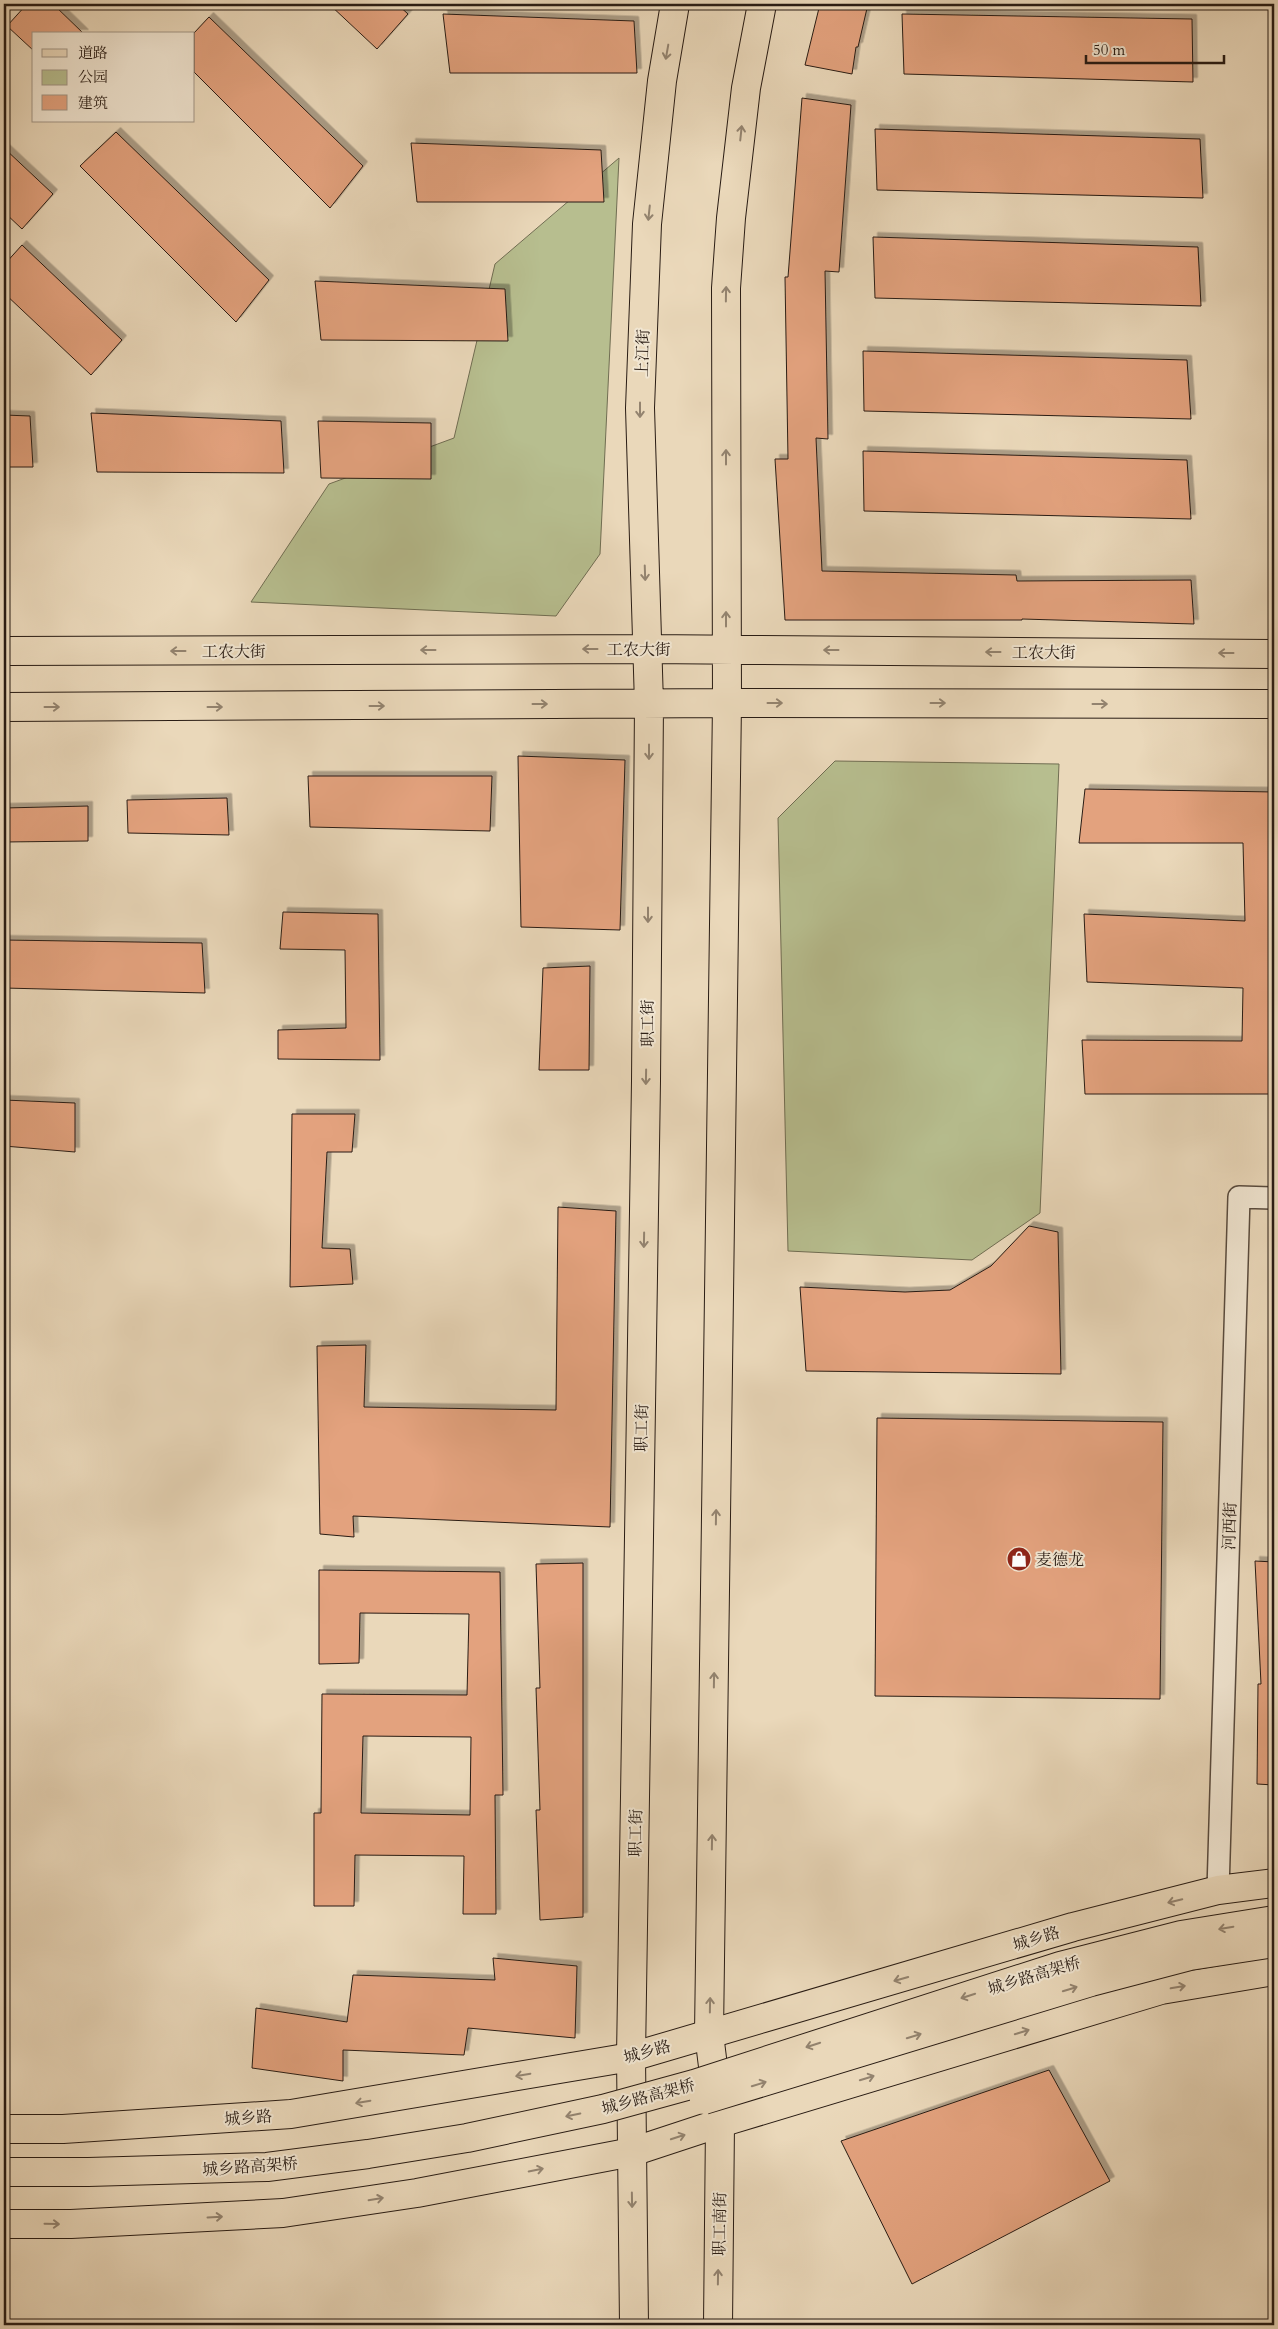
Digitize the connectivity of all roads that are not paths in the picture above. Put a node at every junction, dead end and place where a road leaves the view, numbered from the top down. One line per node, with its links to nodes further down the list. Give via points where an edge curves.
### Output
1 (675, 4): 3 (main road, 上江街, one-way to 3, via 662,80 647,224 640,408)
2 (762, 4): 4 (main road, one-way to 2, via 726,288 746,88)
3 (647, 649): 4 (main road, 工农大街); 5 (main road, 工农大街, one-way to 5); 8 (main road, 上江街)
4 (726, 649): 6 (main road, 工农大街, one-way to 4); 7 (main road)
5 (4, 651)
6 (1274, 654)
7 (727, 703): 8 (main road); 9 (main road, one-way to 9); 17 (main road, one-way to 7)
8 (649, 704): 10 (main road, one-way to 8); 18 (main road, 职工街, one-way to 18)
9 (1274, 704)
10 (4, 707)
11 (1274, 1198): 13 (street, 河西街, via 1239,1197)
12 (1274, 1883): 13 (main road, 城乡路)
13 (1218, 1890): 17 (main road, 城乡路, one-way to 17, via 1073,1927)
14 (1274, 1920): 22 (main road, 城乡路高架桥, one-way to 22, bridge, via 1181,1935 1060,1966 694,2084 604,2109 467,2138 267,2167)
15 (1274, 1943): 23 (main road, 城乡路高架桥, one-way to 15, bridge, via 192,2188 282,2182 470,2156 611,2126 698,2102 1091,1982 1190,1956)
16 (1274, 1971): 19 (main road, one-way to 16, via 1161,1990)
17 (709, 2034): 18 (main road, 城乡路); 19 (main road)
18 (631, 2057): 20 (main road, 城乡路, one-way to 20, via 291,2114 63,2129); 21 (main road, 职工街)
19 (720, 2123): 21 (main road, one-way to 19); 26 (main road, 职工南街, one-way to 19)
20 (4, 2129)
21 (632, 2152): 24 (main road, one-way to 21, via 70,2224 283,2213 417,2193); 25 (main road, one-way to 25)
22 (4, 2172)
23 (4, 2189)
24 (4, 2224)
25 (634, 2325)
26 (718, 2325)

